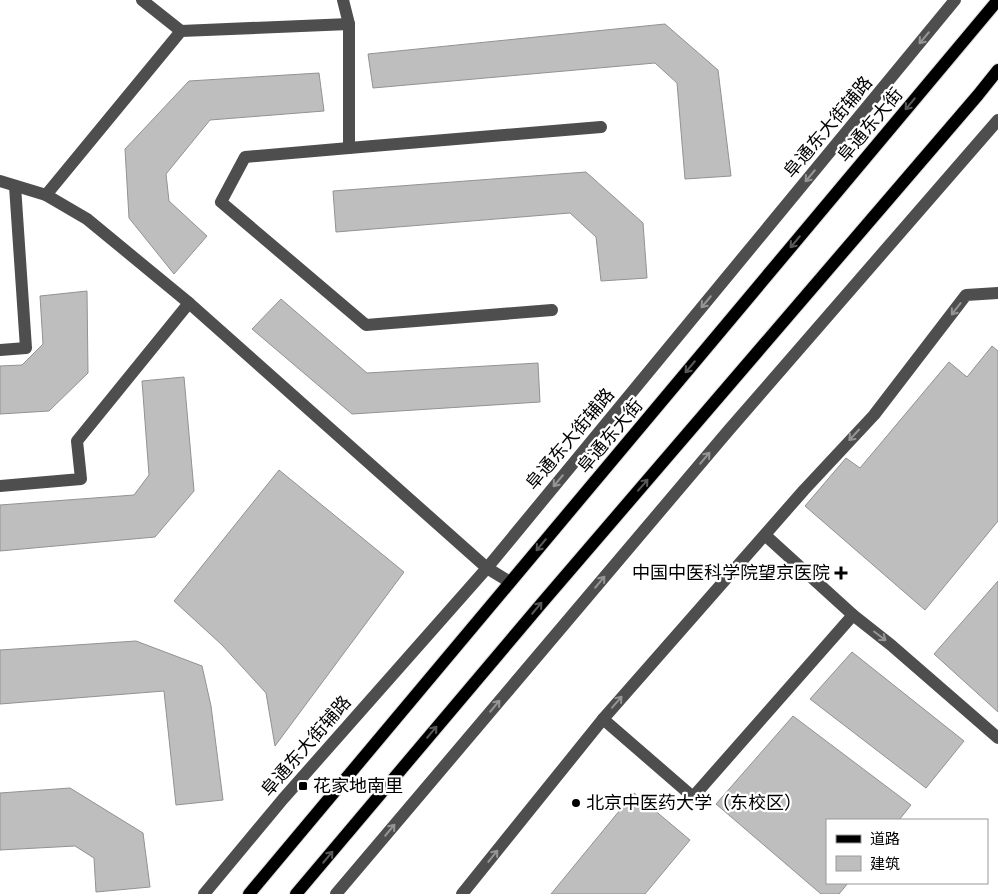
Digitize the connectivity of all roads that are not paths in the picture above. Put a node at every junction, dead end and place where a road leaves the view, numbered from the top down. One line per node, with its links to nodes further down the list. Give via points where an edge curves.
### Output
1 (142, 0): 6 (street)
2 (344, 0): 5 (street)
3 (998, 0): 21 (main road, 阜通东大街, one-way to 21)
4 (951, 2): 20 (street, 阜通东大街辅路, one-way to 20)
5 (349, 24): 6 (street); 10 (street)
6 (181, 31): 13 (street)
7 (998, 70): 27 (main road, one-way to 7)
8 (998, 120): 28 (street, one-way to 8, via 728,431)
9 (601, 128): 10 (street)
10 (349, 148): 16 (street, via 245,157 221,202 366,324)
11 (0, 181): 12 (street)
12 (15, 186): 13 (street); 17 (street, via 26,348)
13 (46, 196): 15 (street, via 87,218)
14 (998, 293): 19 (street, one-way to 19, via 966,295 874,415)
15 (189, 303): 18 (street, via 77,441 81,479); 20 (street)
16 (552, 310)
17 (0, 350)
18 (0, 486)
19 (765, 534): 22 (street); 23 (street, one-way to 19)
20 (487, 568): 21 (street); 25 (street, 阜通东大街辅路, via 283,799)
21 (510, 582): 26 (main road, 阜通东大街)
22 (853, 615): 23 (street, via 693,798); 24 (street, one-way to 24)
23 (603, 719): 29 (street, one-way to 23)
24 (998, 738)
25 (204, 894)
26 (249, 894)
27 (296, 894)
28 (336, 894)
29 (462, 894)

